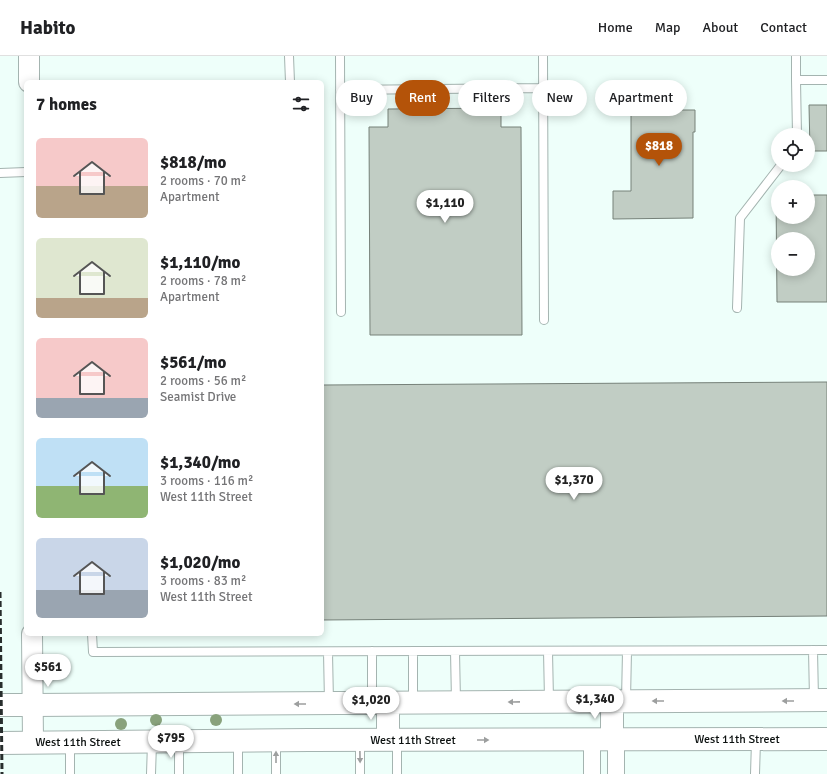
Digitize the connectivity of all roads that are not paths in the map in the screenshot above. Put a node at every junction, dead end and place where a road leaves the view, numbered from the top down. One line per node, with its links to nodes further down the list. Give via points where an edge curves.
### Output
1 (28, 56): 6 (street)
2 (289, 56): 7 (lane)
3 (340, 56): 8 (lane)
4 (543, 56): 9 (lane)
5 (796, 56): 10 (lane)
6 (29, 80)
7 (290, 80)
8 (340, 80)
9 (543, 80)
10 (796, 80): 11 (lane); 16 (lane)
11 (827, 80)
12 (532, 88): 13 (lane)
13 (387, 90)
14 (340, 116): 21 (lane)
15 (543, 116): 22 (lane)
16 (797, 128)
17 (24, 172): 19 (lane)
18 (776, 172): 20 (lane, via 740,218)
19 (0, 173)
20 (737, 308)
21 (341, 312)
22 (544, 320)
23 (32, 636): 41 (street)
24 (92, 636): 30 (lane, via 93,652)
25 (813, 650): 26 (lane); 29 (lane); 33 (lane)
26 (827, 650)
27 (456, 651): 28 (lane); 32 (lane); 38 (lane)
28 (548, 651): 29 (lane); 34 (lane)
29 (627, 651): 35 (lane)
30 (328, 652): 31 (lane); 39 (lane)
31 (372, 652): 32 (lane); 36 (lane)
32 (412, 652): 37 (lane)
33 (820, 700): 35 (main road, one-way to 35)
34 (549, 702): 35 (main road); 38 (main road, one-way to 38)
35 (619, 702): 42 (main road)
36 (380, 703): 37 (main road); 39 (main road); 46 (main road)
37 (413, 703): 38 (main road)
38 (456, 703)
39 (329, 704): 41 (main road, one-way to 41)
40 (0, 705): 41 (main road)
41 (32, 706): 51 (street)
42 (606, 739): 43 (main road, West 11th Street); 46 (main road, West 11th Street, one-way to 42); 61 (street); 62 (street)
43 (756, 739): 44 (main road, West 11th Street); 63 (lane)
44 (827, 739)
45 (360, 740): 46 (main road, West 11th Street); 49 (main road, West 11th Street); 59 (lane, one-way to 59)
46 (392, 740): 60 (lane)
47 (179, 741): 48 (main road, West 11th Street); 53 (main road, West 11th Street); 56 (lane)
48 (238, 741): 49 (main road, West 11th Street); 57 (lane)
49 (276, 741): 58 (lane, one-way to 49)
50 (0, 742): 51 (main road, West 11th Street)
51 (33, 742): 52 (main road, West 11th Street)
52 (70, 742): 53 (main road, West 11th Street); 54 (lane)
53 (152, 742): 55 (lane)
54 (70, 774)
55 (151, 774)
56 (179, 774)
57 (238, 774)
58 (276, 774)
59 (360, 774)
60 (397, 774)
61 (592, 774)
62 (616, 774)
63 (755, 774)

